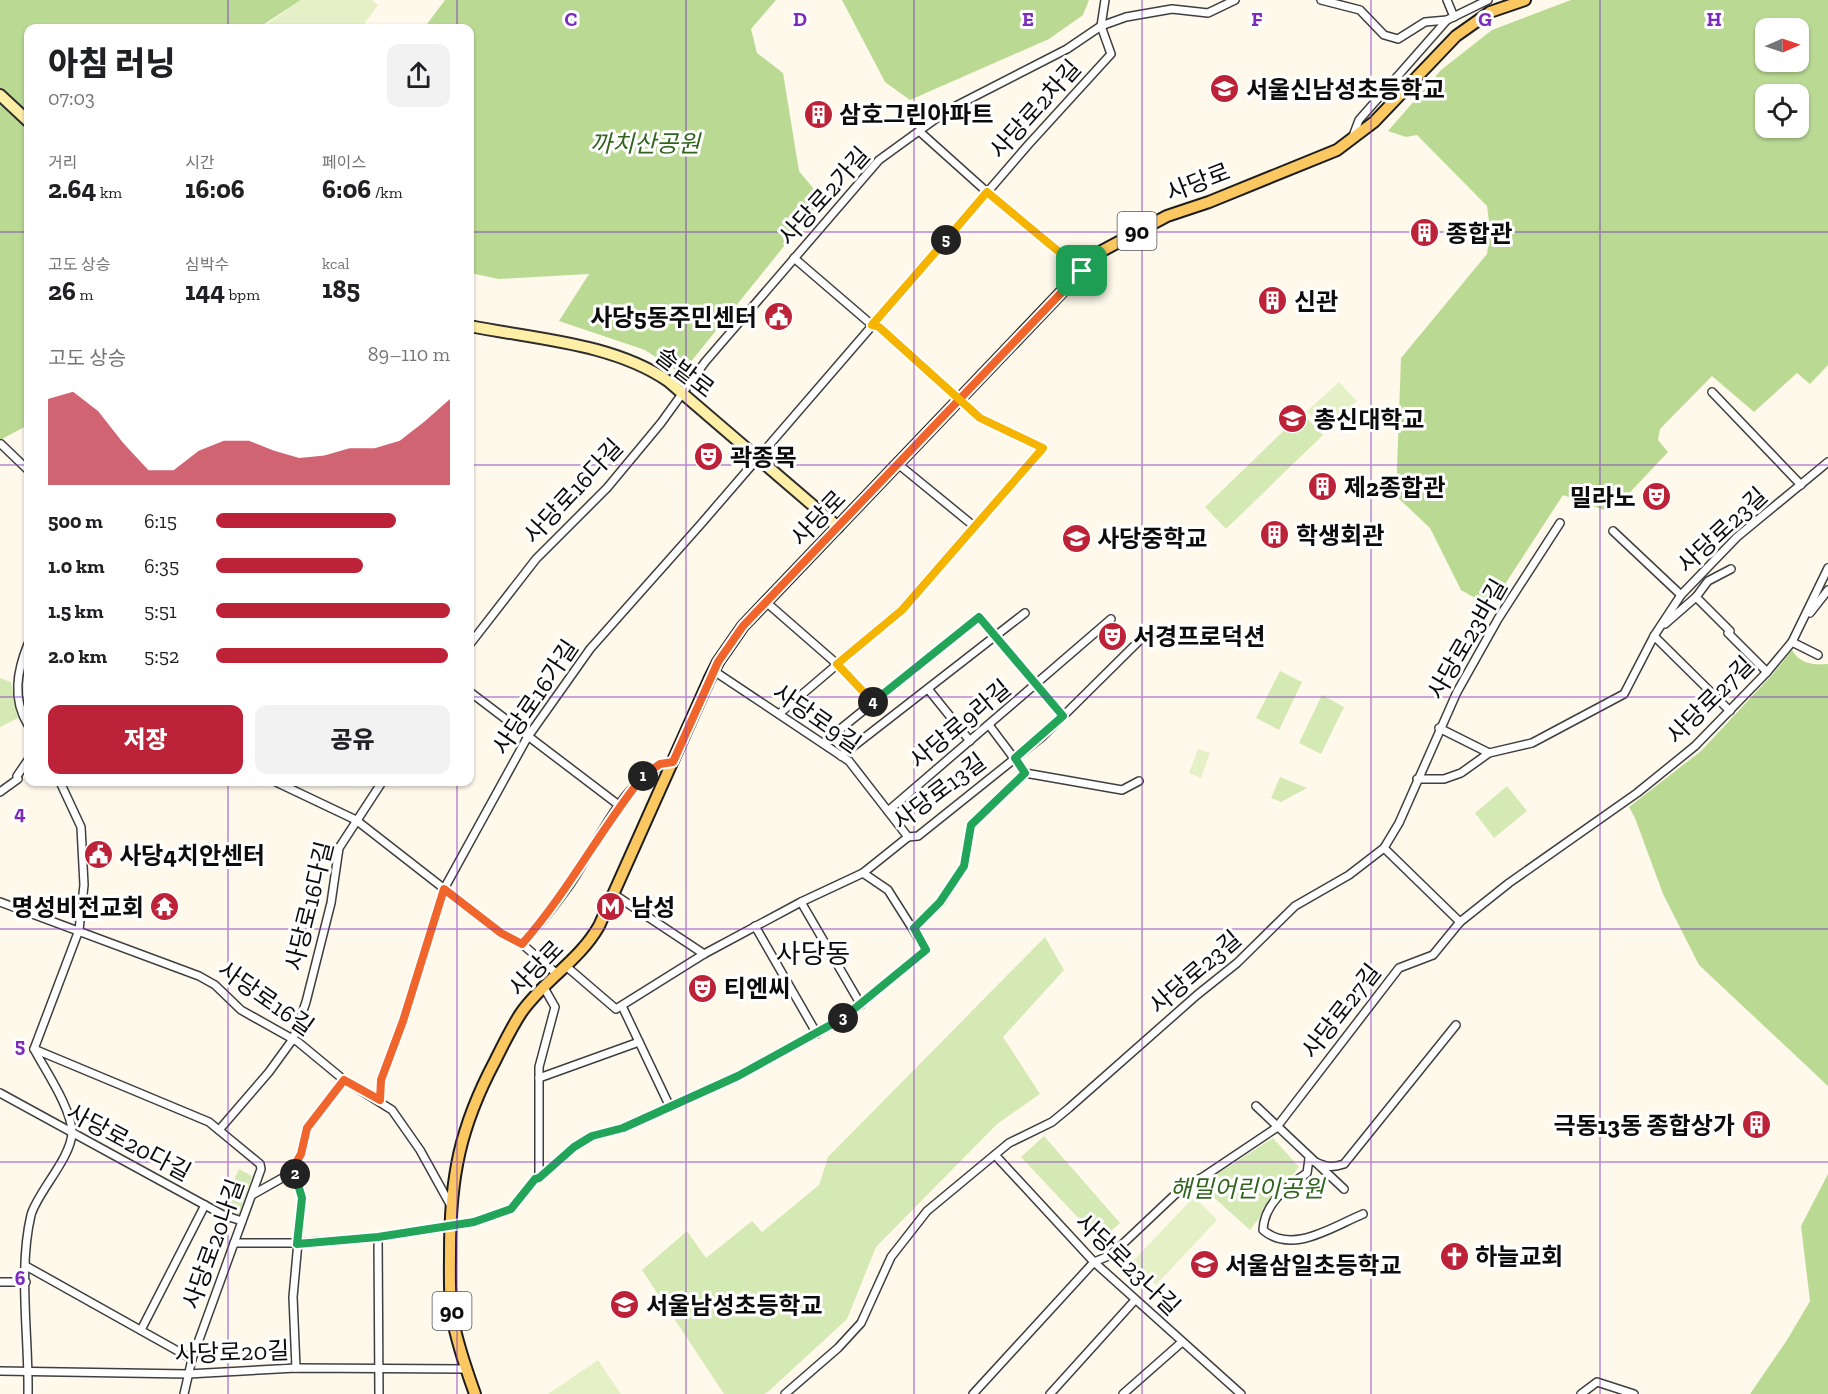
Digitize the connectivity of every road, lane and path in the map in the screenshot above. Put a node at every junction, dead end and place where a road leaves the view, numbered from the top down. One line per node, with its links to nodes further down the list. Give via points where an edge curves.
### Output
1 (1105, 0): 10 (street)
2 (1235, 0): 10 (street, 사당로2가길, via 1208,13 1172,9)
3 (1321, 0): 7 (street)
4 (1447, 0): 8 (street)
5 (1488, 0): 8 (street)
6 (1525, 0): 14 (main road, 사당로 / 90, via 1490,12 1456,36 1374,122)
7 (1339, 3): 9 (street, via 1360,10 1384,35 1398,39 1425,22)
8 (1454, 17): 9 (street)
9 (1446, 20): 14 (street, via 1359,120)
10 (1101, 26): 13 (street, 사당로2가길, via 1067,49 948,110); 15 (street, 사당로2차길, via 1111,54)
11 (0, 95): 12 (street)
12 (24, 117)
13 (919, 131): 15 (street); 16 (street, 사당로2가길, via 879,160)
14 (1353, 138): 17 (main road, 사당로 / 90, via 1337,150 1145,226 1100,252)
15 (987, 192): 17 (street); 18 (street, 사당로2차길)
16 (794, 258): 18 (street); 20 (street, 사당로2가길)
17 (1082, 271): 22 (main road, 사당로 / 90)
18 (872, 325): 22 (street); 24 (street, 사당로2차길)
19 (474, 327): 20 (street, 솔밭로, via 631,359)
20 (682, 392): 24 (street, 솔밭로); 45 (street, 사당로16다길, via 607,488 536,559)
21 (1712, 392): 28 (street)
22 (960, 399): 26 (main road, 사당로 / 90); 31 (street, via 980,418 1043,448)
23 (1, 444): 27 (street)
24 (757, 457): 30 (street, 솔밭로); 63 (street, 사당로16가길, via 590,649)
25 (1828, 462): 28 (street, 사당로23길)
26 (898, 464): 30 (main road, 사당로 / 90); 31 (street)
27 (24, 466)
28 (1801, 485): 36 (street, 사당로23길, via 1737,537)
29 (1560, 523): 62 (street, 사당로23바길, via 1498,619)
30 (838, 527): 38 (main road, 사당로 / 90)
31 (975, 527): 50 (street, via 902,610)
32 (1613, 531): 36 (street)
33 (1828, 568): 41 (street, 사당로27길)
34 (1731, 569): 37 (street, via 1708,581)
35 (1828, 590): 41 (street, 사당로27길)
36 (1681, 595): 42 (street, 사당로23길)
37 (1696, 597): 42 (street); 52 (street)
38 (766, 602): 50 (street); 51 (main road, 사당로 / 90, via 729,644)
39 (1025, 613): 44 (street)
40 (1111, 619): 53 (street, 사당로9라길)
41 (1805, 620): 47 (street, 사당로27길)
42 (1660, 628): 43 (street, 사당로23길)
43 (1654, 636): 57 (street); 66 (street, 사당로23길, via 1624,694 1532,743)
44 (995, 637): 53 (street); 54 (street); 56 (street, via 979,617)
45 (474, 639)
46 (1140, 640): 60 (street, 사당로13길)
47 (1792, 642): 48 (street); 52 (street, 사당로27길)
48 (1818, 655)
49 (24, 659): 59 (street, via 16,681)
50 (837, 664): 56 (street); 58 (street)
51 (714, 671): 58 (street, 사당로9길); 69 (main road, 사당로 / 90)
52 (1767, 672): 57 (street, 사당로27길)
53 (1038, 685): 60 (street); 61 (street, 사당로9라길)
54 (928, 689): 64 (street); 67 (street)
55 (474, 695): 63 (street)
56 (873, 703): 65 (street)
57 (1730, 711): 88 (street, 사당로27길, via 1663,772 1509,882)
58 (779, 714): 65 (street, 사당로9길)
59 (24, 716)
60 (1063, 716): 68 (street, 사당로13길)
61 (989, 725): 64 (street, 사당로9라길); 68 (street)
62 (1439, 728): 66 (street); 72 (street, 사당로23바길)
63 (527, 738): 78 (street); 84 (street, 사당로16가길)
64 (970, 741): 79 (street, 사당로9라길)
65 (823, 743): 67 (street, 사당로9길)
66 (1489, 753): 72 (street, 사당로23길, via 1475,765 1444,779)
67 (841, 756): 79 (street, 사당로9길)
68 (1015, 758): 71 (street); 81 (street, 사당로13길, via 918,836)
69 (673, 762): 78 (street, via 660,764 645,774); 85 (main road, 사당로 / 90)
70 (24, 767): 77 (street)
71 (1025, 773): 73 (street, via 1122,790); 90 (street, via 971,825 964,866 940,902)
72 (1417, 779): 82 (street, 사당로23길)
73 (1139, 781)
74 (62, 786): 91 (street, via 81,827 84,885)
75 (284, 786): 80 (street)
76 (379, 786): 80 (street, 사당로16다길)
77 (0, 792)
78 (620, 806): 92 (street, via 572,882)
79 (888, 811): 81 (street, 사당로9길)
80 (356, 820): 84 (street); 101 (street, 사당로16다길, via 339,848 331,903)
81 (908, 837): 83 (street, 사당로13길)
82 (1384, 848): 88 (street); 113 (street, 사당로23길, via 1349,875 1295,906 1237,963 1052,1122 1009,1143)
83 (863, 873): 87 (street, 사당로13길); 90 (street, via 888,890)
84 (444, 889): 92 (street, via 501,933); 107 (street, 사당로16가길, via 381,1080)
85 (615, 895): 93 (street); 94 (main road, 사당로 / 90, via 592,938)
86 (0, 902): 91 (street, 사당로16길)
87 (801, 902): 89 (street, 사당로13길); 97 (street)
88 (1460, 922): 110 (street, 사당로27길, via 1433,955 1399,968)
89 (755, 926): 93 (street, 사당로13길); 100 (street)
90 (914, 928): 97 (street, via 926,950)
91 (79, 930): 101 (street, 사당로16길, via 199,976 215,985 241,1010); 103 (street)
92 (522, 944): 95 (street)
93 (704, 954): 98 (street, 사당로13길)
94 (567, 966): 95 (main road, 사당로 / 90); 98 (street, via 616,1009)
95 (556, 974): 96 (main road, 사당로 / 90)
96 (543, 986): 104 (street, via 555,1007); 120 (main road, 사당로 / 90, via 519,1015 479,1092 456,1159)
97 (861, 1005): 100 (street)
98 (622, 1006): 102 (street)
99 (1456, 1025): 114 (street, via 1344,1164 1324,1167)
100 (817, 1034): 109 (street)
101 (293, 1039): 105 (street, 사당로16길); 111 (street, 사당로16다길)
102 (639, 1042): 104 (street); 109 (street)
103 (34, 1049): 111 (street, 사당로20나길, via 184,1110); 112 (street, via 67,1112)
104 (539, 1078): 116 (street)
105 (344, 1080): 107 (street, 사당로16길); 115 (street, via 307,1128)
106 (0, 1093): 112 (street, 사당로20다길)
107 (380, 1100): 120 (street, 사당로16길, via 392,1110 420,1150)
108 (1256, 1106): 110 (street)
109 (670, 1107): 116 (street, via 623,1128 592,1136)
110 (1276, 1128): 114 (street); 127 (street, 사당로27길, via 1183,1187 1111,1255)
111 (219, 1130): 118 (street, 사당로20나길, via 260,1164)
112 (72, 1134): 119 (street, 사당로20다길); 128 (street, via 55,1176 32,1212)
113 (995, 1155): 127 (street, 사당로23나길); 145 (street, 사당로23길, via 927,1211 891,1257 861,1323)
114 (1310, 1159): 117 (street); 121 (street, via 1308,1173 1290,1183 1268,1210 1263,1230 1272,1238 1301,1240)
115 (293, 1168): 118 (street); 126 (street, via 302,1198)
116 (539, 1178): 123 (street, via 511,1209 474,1222)
117 (1344, 1189)
118 (252, 1195): 122 (street, 사당로20나길)
119 (205, 1205): 122 (street, 사당로20다길); 132 (street)
120 (451, 1206): 123 (main road, 사당로 / 90)
121 (1363, 1214)
122 (242, 1221): 125 (street, 사당로20나길)
123 (450, 1225): 124 (street); 137 (main road, 사당로 / 90, via 452,1315)
124 (378, 1237): 126 (street); 136 (street)
125 (234, 1243): 126 (street); 134 (street, 사당로20나길)
126 (297, 1244): 135 (street, via 293,1297)
127 (1094, 1262): 131 (street, 사당로23나길); 146 (street, 사당로27길)
128 (26, 1266): 130 (street); 132 (street)
129 (0, 1282): 130 (street)
130 (27, 1282): 139 (street)
131 (1135, 1300): 133 (street, 사당로23나길); 147 (street)
132 (141, 1330): 134 (street)
133 (1182, 1342): 148 (street); 149 (street, 사당로23나길)
134 (192, 1359): 140 (street, 사당로20나길)
135 (296, 1368): 136 (street, 사당로20길); 140 (street, 사당로20길)
136 (378, 1369): 137 (street, 사당로20길); 143 (street)
137 (466, 1369): 144 (main road, 사당로 / 90)
138 (0, 1371): 139 (street, 사당로20길)
139 (28, 1374): 140 (street, 사당로20길); 141 (street)
140 (188, 1374): 142 (street, 사당로20나길)
141 (28, 1394)
142 (184, 1394)
143 (380, 1394)
144 (475, 1394)
145 (785, 1394)
146 (973, 1394)
147 (1050, 1394)
148 (1124, 1394)
149 (1241, 1394)
150 (1581, 1394): 151 (street, via 1597,1382)
151 (1634, 1394)

